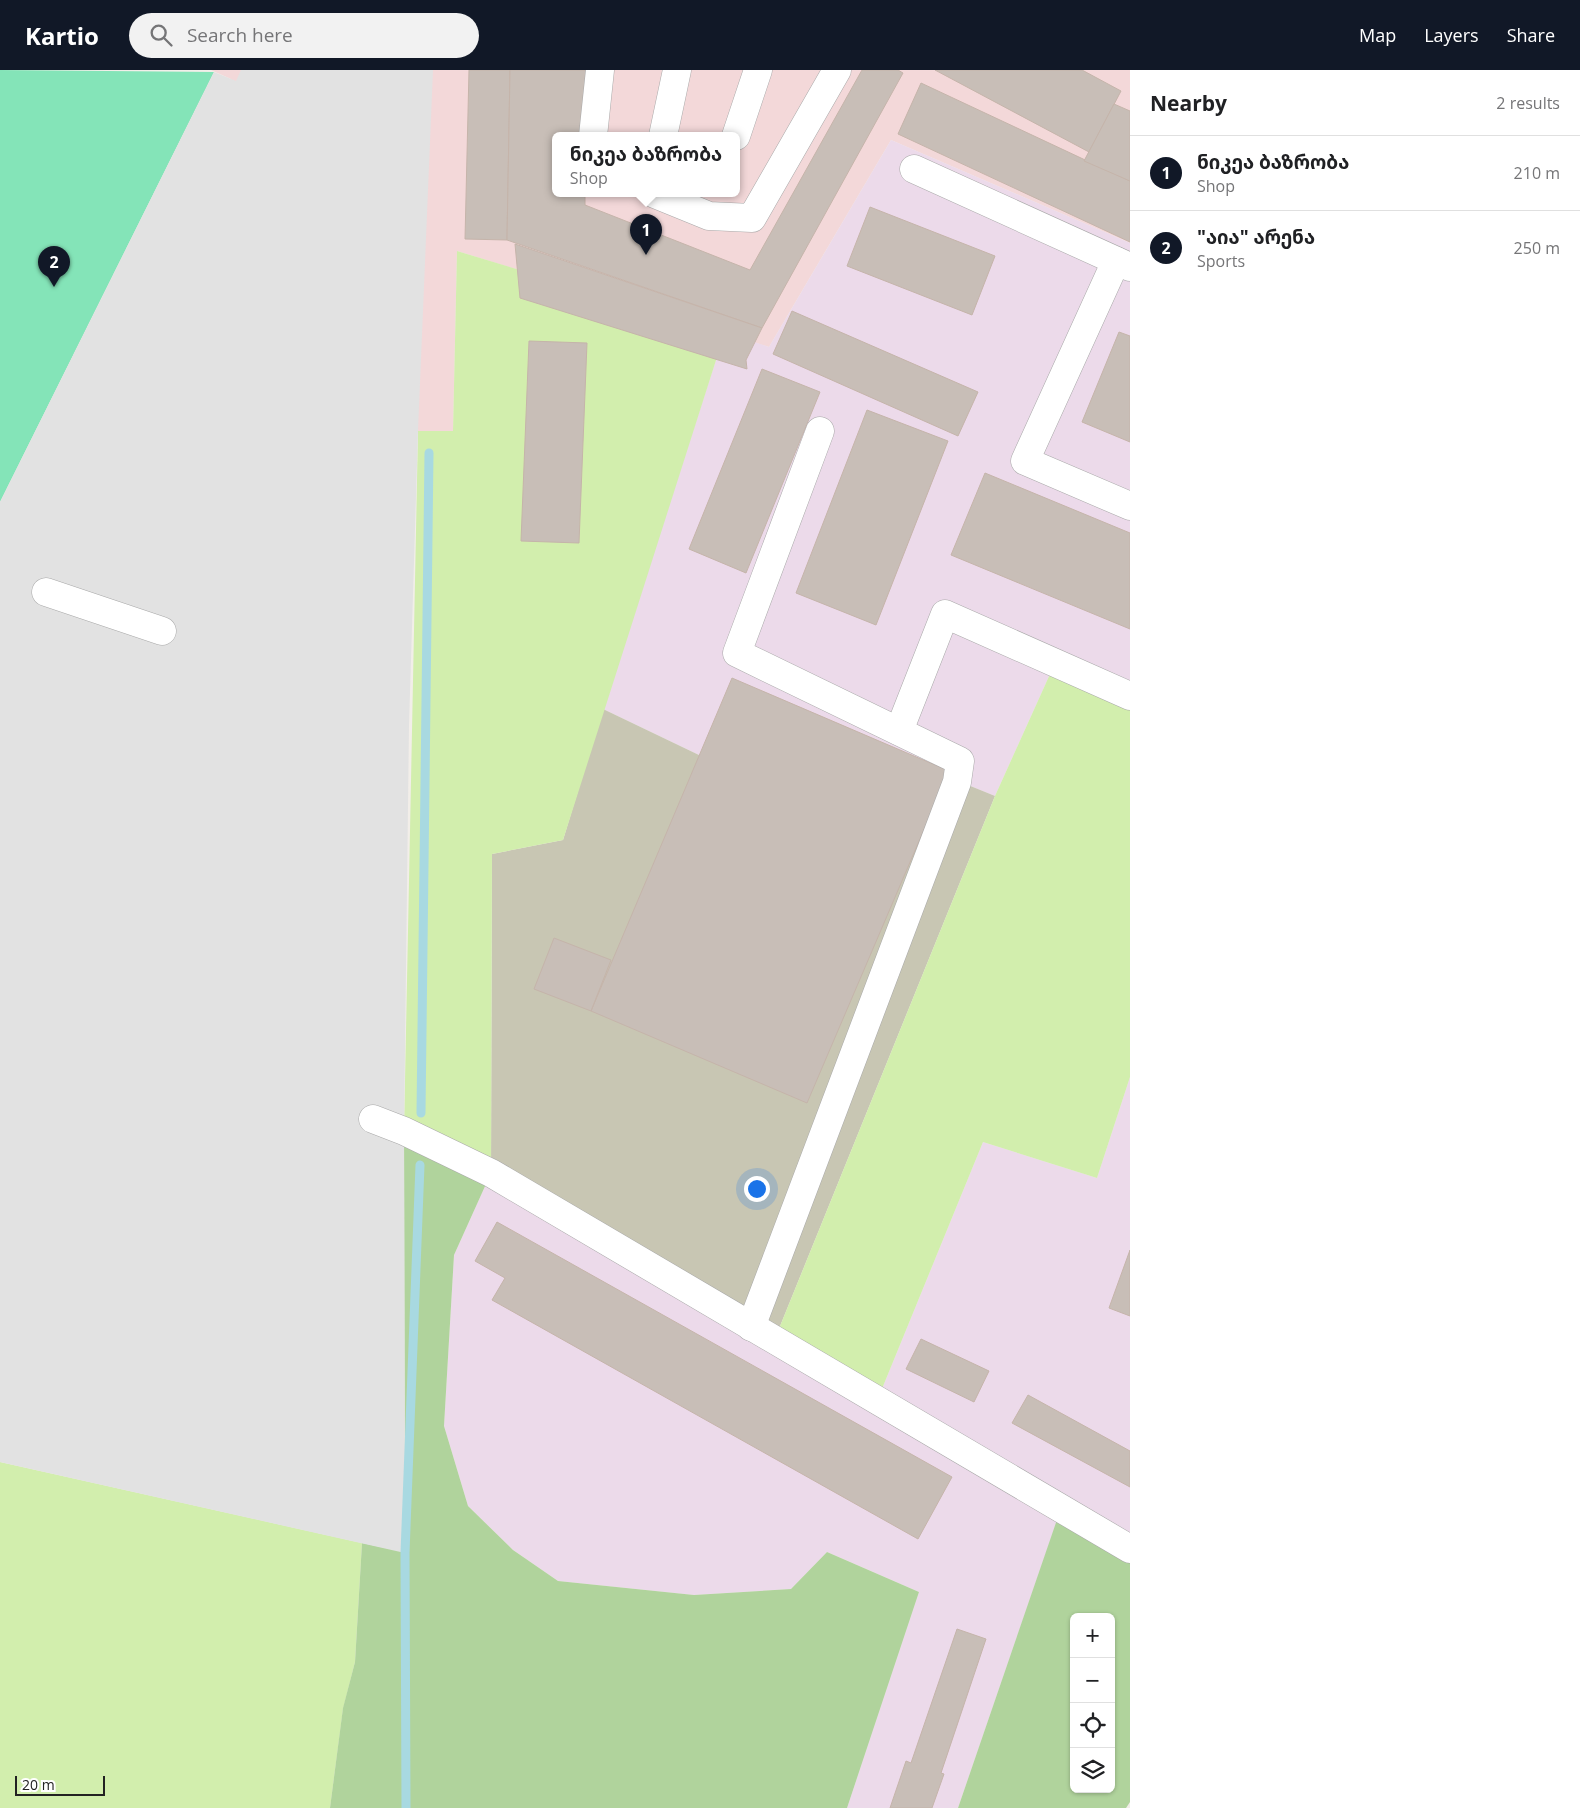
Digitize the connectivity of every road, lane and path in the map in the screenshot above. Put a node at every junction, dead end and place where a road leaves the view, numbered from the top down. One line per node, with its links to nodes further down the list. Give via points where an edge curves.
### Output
1 (600, 70): 5 (lane)
2 (677, 70): 6 (lane)
3 (758, 70): 7 (lane)
4 (837, 70): 10 (lane, via 752,218)
5 (593, 132)
6 (664, 132)
7 (737, 132)
8 (914, 169): 11 (lane)
9 (671, 197): 10 (lane)
10 (713, 205)
11 (1123, 264): 13 (lane, via 1025,461)
12 (820, 431): 17 (lane, via 737,653)
13 (1130, 506)
14 (46, 592): 15 (lane)
15 (162, 631)
16 (1130, 696): 17 (lane, via 945,614)
17 (899, 732): 19 (lane, via 960,761 957,782)
18 (373, 1119): 19 (lane, via 491,1173)
19 (751, 1327): 20 (lane)
20 (1130, 1549)

